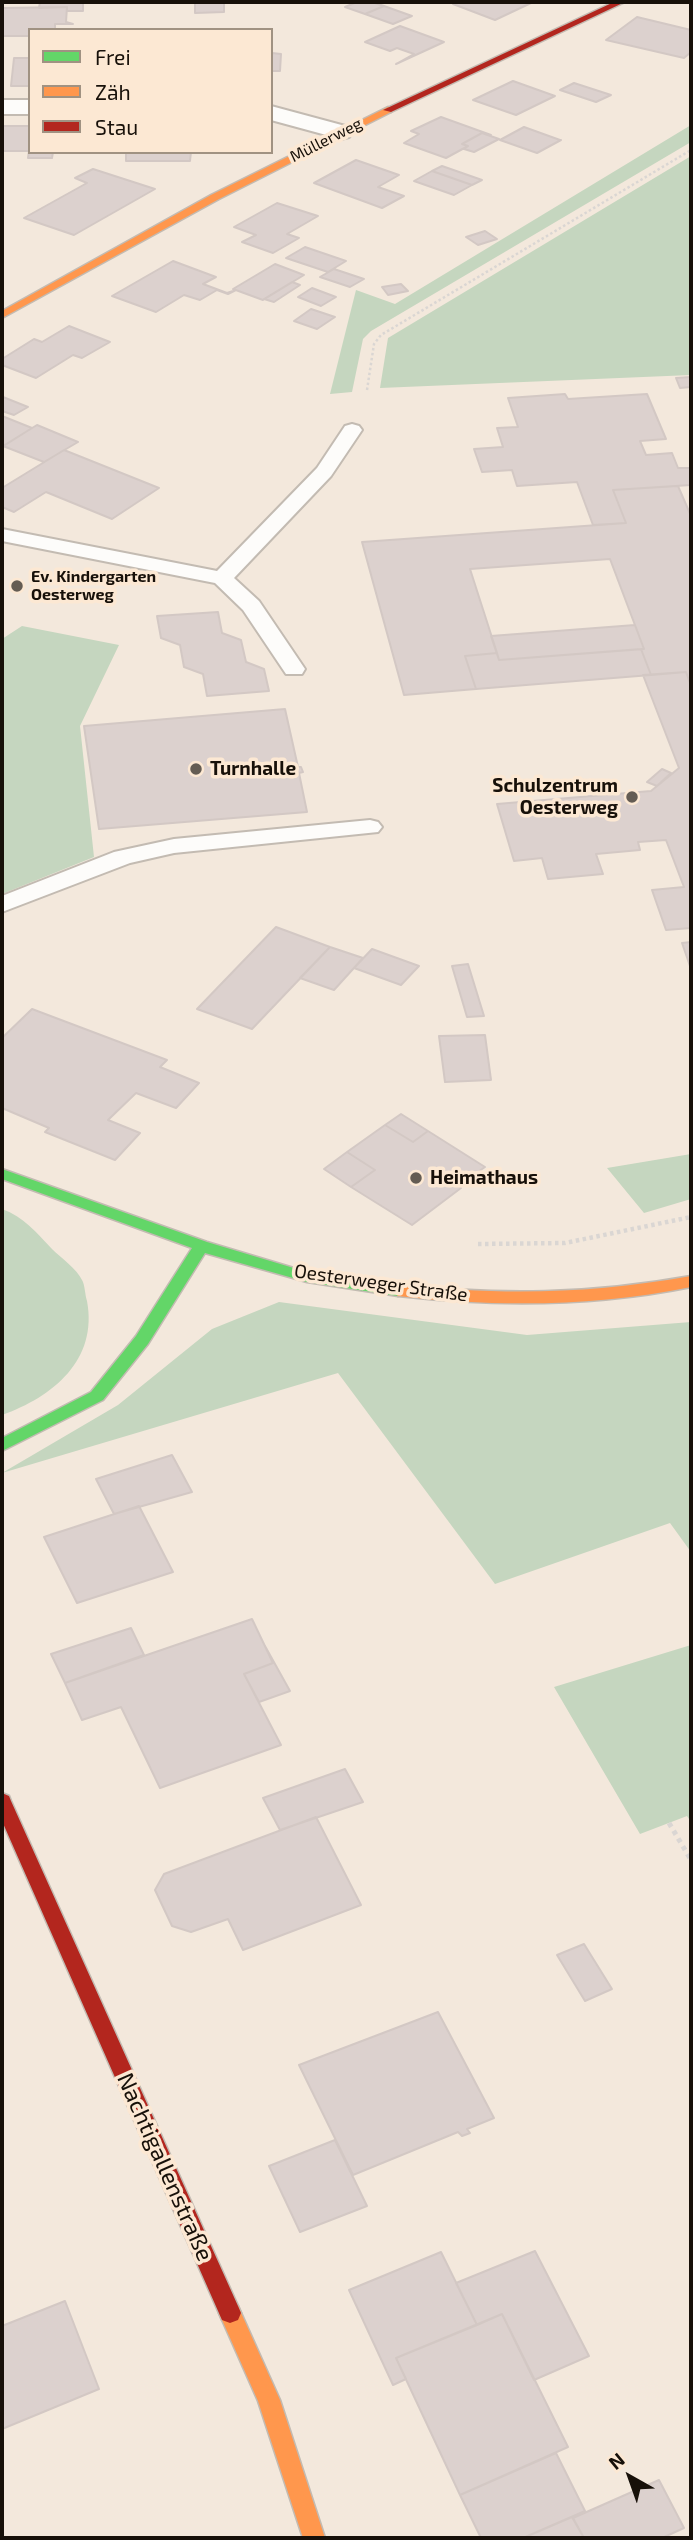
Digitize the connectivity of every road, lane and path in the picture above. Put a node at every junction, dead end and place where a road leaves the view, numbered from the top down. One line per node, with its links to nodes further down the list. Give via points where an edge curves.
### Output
1 (621, 2): 5 (street, Müllerweg)
2 (2, 107): 3 (street)
3 (28, 107)
4 (273, 114): 5 (street)
5 (341, 132): 7 (street, Müllerweg)
6 (691, 150): 8 (path, via 381,335 374,344 365,401)
7 (2, 315)
8 (352, 430): 10 (lane, via 324,472)
9 (2, 535): 10 (lane)
10 (222, 578): 11 (lane, via 251,606)
11 (294, 669)
12 (370, 827): 13 (lane, via 174,846 123,857)
13 (2, 905)
14 (2, 1174): 17 (street, Oesterweger Straße)
15 (691, 1217): 16 (path, via 565,1243)
16 (471, 1244)
17 (201, 1245): 18 (street, Oesterweger Straße, via 307,1277 445,1296 563,1297); 19 (street, via 142,1340 97,1396)
18 (691, 1281)
19 (2, 1445)
20 (2, 1801): 23 (street, Nachtigallenstraße, via 270,2400)
21 (670, 1823): 22 (path)
22 (691, 1860)
23 (314, 2538)

